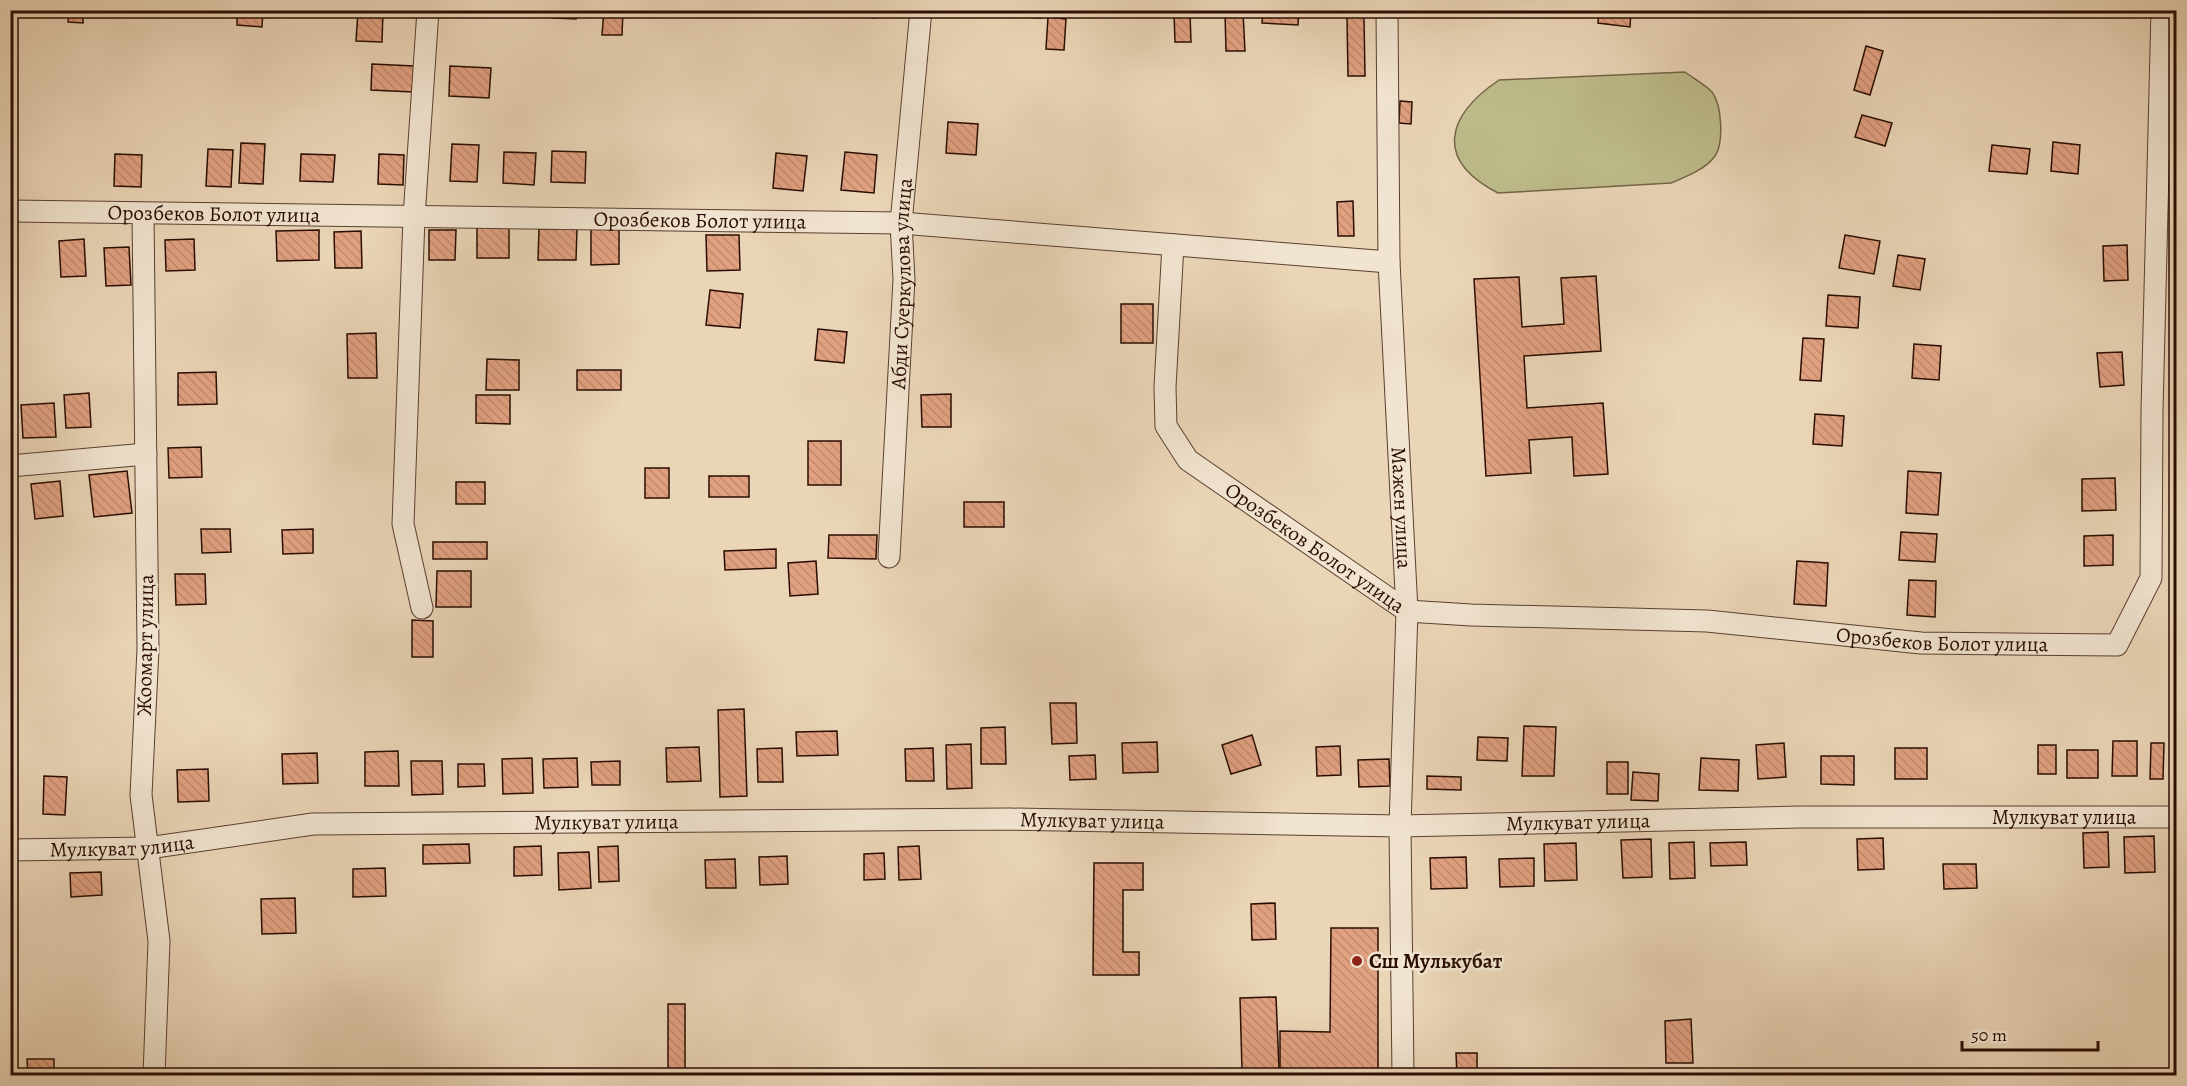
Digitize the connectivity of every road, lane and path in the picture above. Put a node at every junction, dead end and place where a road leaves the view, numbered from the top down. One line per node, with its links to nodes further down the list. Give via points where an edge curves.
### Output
1 (428, 10): 7 (street)
2 (921, 10): 8 (street, Абди Суеркулова улица)
3 (1387, 10): 10 (street, Мажен улица)
4 (2162, 10): 15 (street, Орозбеков Болот улица, via 2151,578 2116,645 1921,643 1707,621)
5 (10, 212): 6 (street, Орозбеков Болот улица)
6 (143, 214): 7 (street, Орозбеков Болот улица); 11 (street, Жоомарт улица)
7 (414, 217): 8 (street, Орозбеков Болот улица); 14 (street, via 403,524)
8 (901, 223): 9 (street, Орозбеков Болот улица); 13 (street, Абди Суеркулова улица, via 904,279)
9 (1173, 245): 10 (street, Орозбеков Болот улица); 15 (street, Орозбеков Болот улица, via 1165,416 1179,449 1188,460)
10 (1389, 262): 15 (street, Мажен улица)
11 (146, 454): 12 (street); 18 (street, Жоомарт улица, via 148,649 141,795)
12 (10, 466)
13 (889, 557)
14 (422, 608)
15 (1407, 611): 17 (street, Мажен улица)
16 (2176, 817): 17 (street, Мулкуват улица, via 1800,818)
17 (1400, 826): 18 (street, Мулкуват улица, via 1009,819 313,824); 21 (street, Мажен улица)
18 (148, 848): 19 (street, Мулкуват улица); 20 (street, Жоомарт улица, via 159,941)
19 (10, 850)
20 (154, 1076)
21 (1403, 1076)

